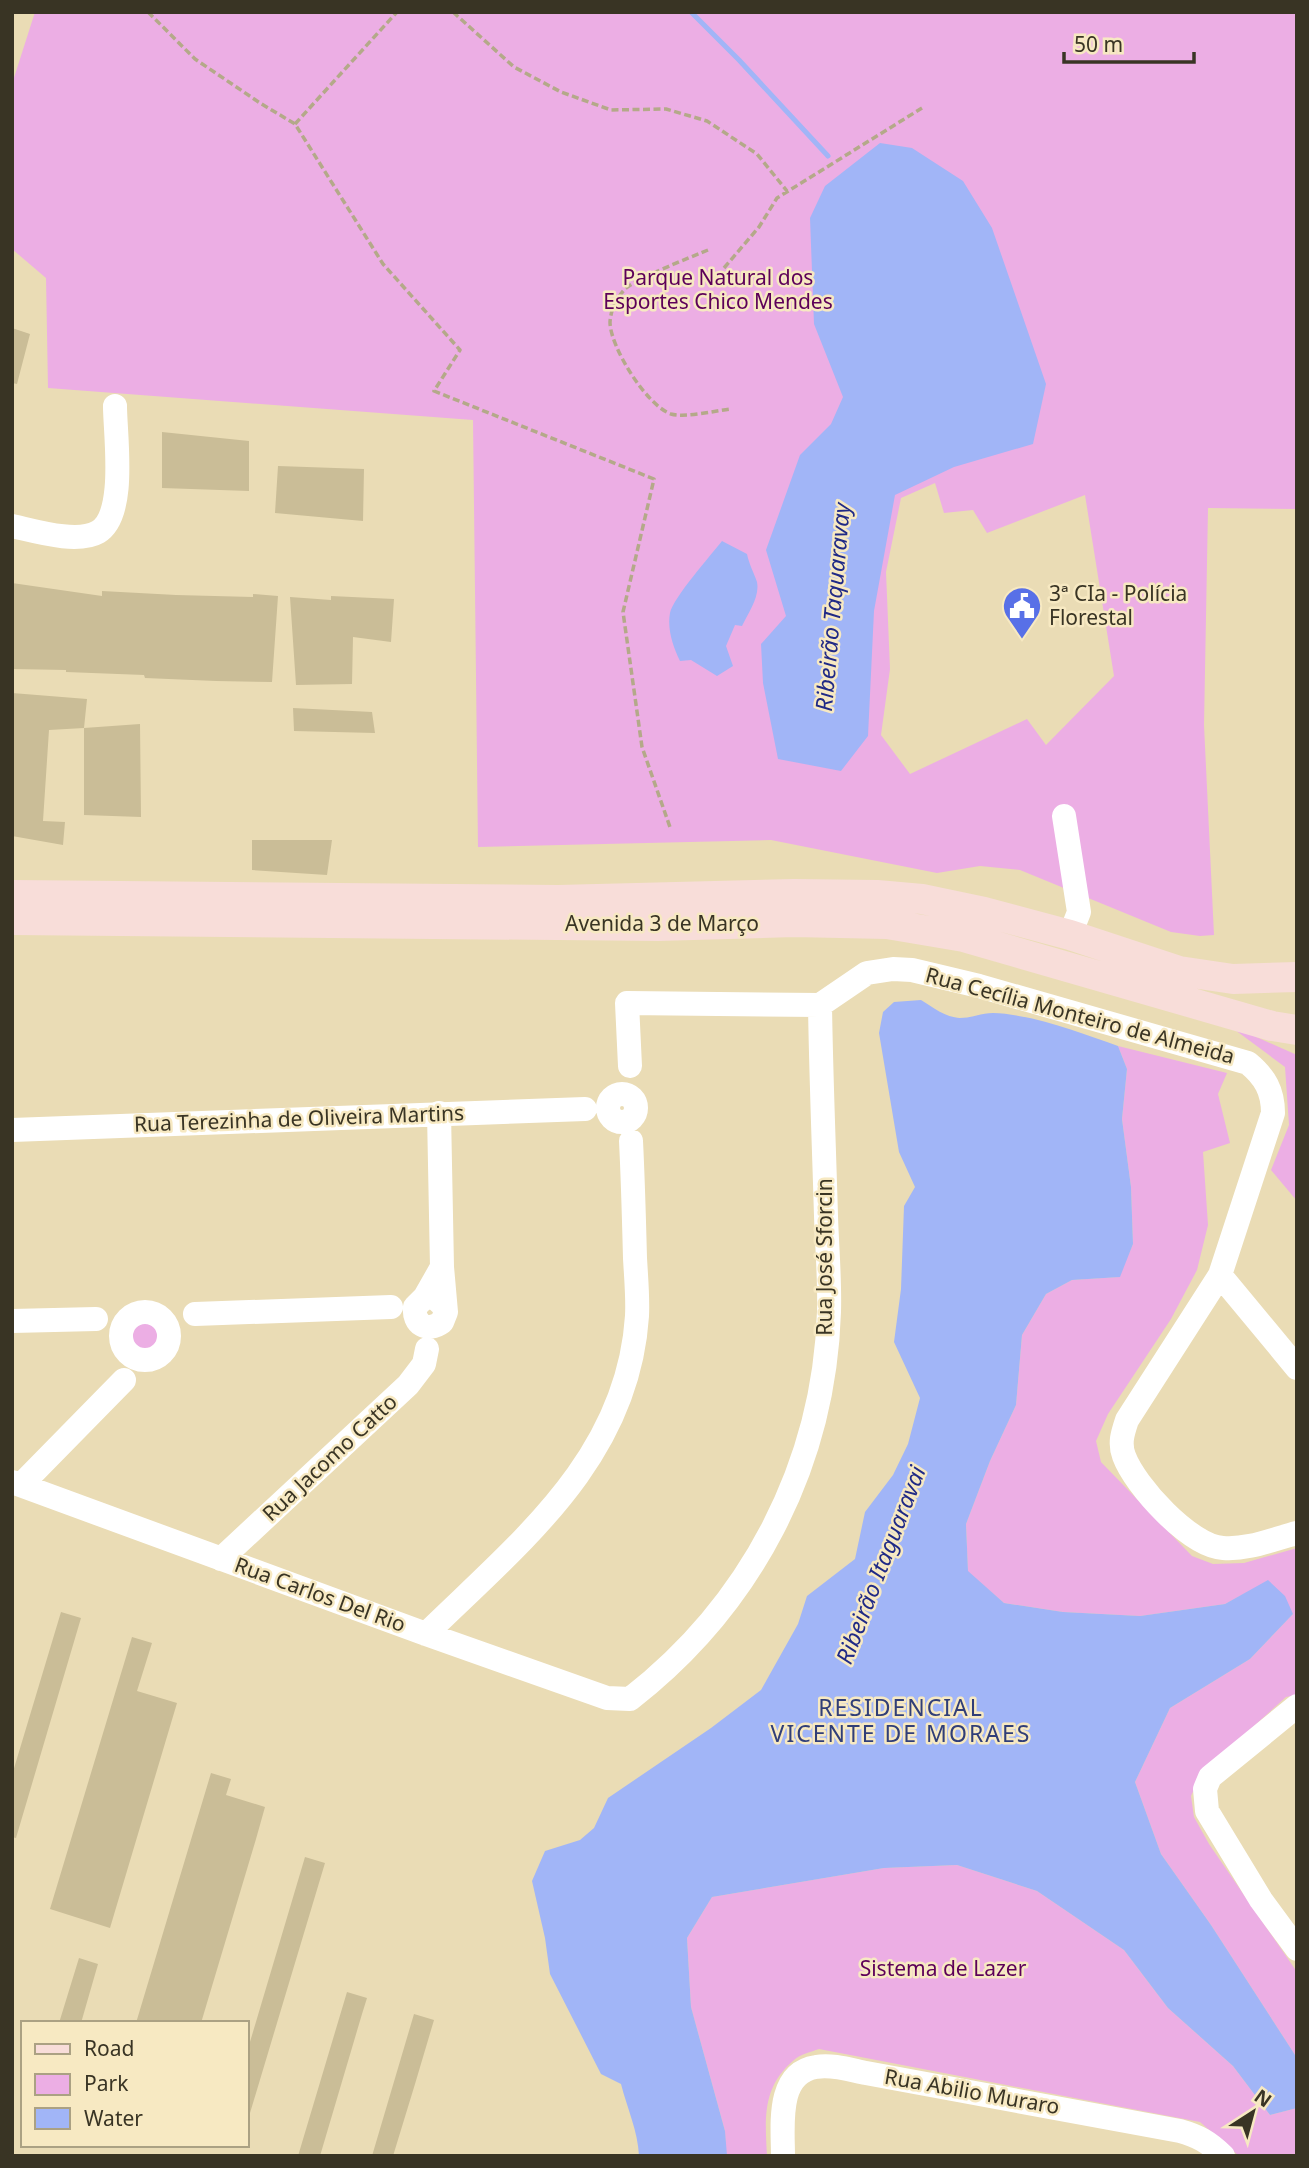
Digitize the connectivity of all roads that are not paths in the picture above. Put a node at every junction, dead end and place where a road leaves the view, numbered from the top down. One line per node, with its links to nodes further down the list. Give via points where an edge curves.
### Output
1 (115, 406): 2 (street, via 117,492 111,516 99,532 80,537)
2 (12, 526)
3 (1064, 816): 6 (street, via 1079,912)
4 (12, 895): 6 (main road, Avenida 3 de Março, via 558,900 877,895 959,906)
5 (12, 920): 10 (main road, Avenida 3 de Março, via 887,924 964,937)
6 (1070, 935): 7 (main road, Avenida 3 de Março, via 1179,971 1233,979)
7 (1297, 980): 9 (main road, via 1289,998 1290,1013)
8 (820, 1005): 11 (street, via 627,1003 630,1066); 14 (street, Rua Cecília Monteiro de Almeida, via 867,972 912,970 1248,1063 1267,1083 1273,1113); 28 (street, Rua José Sforcin, via 829,1312 820,1392 809,1439 779,1515 728,1602 695,1641)
9 (1297, 1023)
10 (1297, 1030)
11 (620, 1108): 12 (street, Rua Terezinha de Oliveira Martins); 27 (street, via 631,1141 637,1316 627,1376 612,1417 594,1453 543,1520)
12 (439, 1113): 13 (street, Rua Terezinha de Oliveira Martins); 15 (street, Rua Jacomo Catto, via 442,1267)
13 (12, 1130)
14 (1220, 1275): 22 (street); 25 (street, Rua Cecília Monteiro de Almeida, via 1127,1420 1121,1439 1124,1456 1153,1498 1189,1534 1207,1545 1245,1547)
15 (427, 1311): 17 (street, via 391,1307); 26 (street, Rua Jacomo Catto, via 428,1349 424,1364 408,1385)
16 (145, 1312): 17 (street); 18 (street); 20 (street, via 127,1319 121,1331); 21 (street, via 163,1319 167,1326 169,1333)
17 (195, 1314): 21 (street)
18 (96, 1319): 19 (street); 20 (street)
19 (12, 1321)
20 (123, 1345): 21 (street, via 139,1360); 23 (street)
21 (160, 1353): 23 (street)
22 (1297, 1368)
23 (124, 1380): 24 (street)
24 (17, 1483): 26 (street, Rua Carlos Del Rio)
25 (1297, 1533)
26 (221, 1559): 27 (street, Rua Carlos Del Rio)
27 (426, 1634): 28 (street, Rua Carlos Del Rio, via 607,1698)
28 (630, 1699)
29 (1297, 1706): 30 (street, via 1210,1777 1205,1789 1207,1811)
30 (1297, 1949)
31 (783, 2156): 32 (street, Rua Abilio Muraro, via 784,2100 802,2072 816,2067 1180,2131 1197,2135)
32 (1223, 2156)

